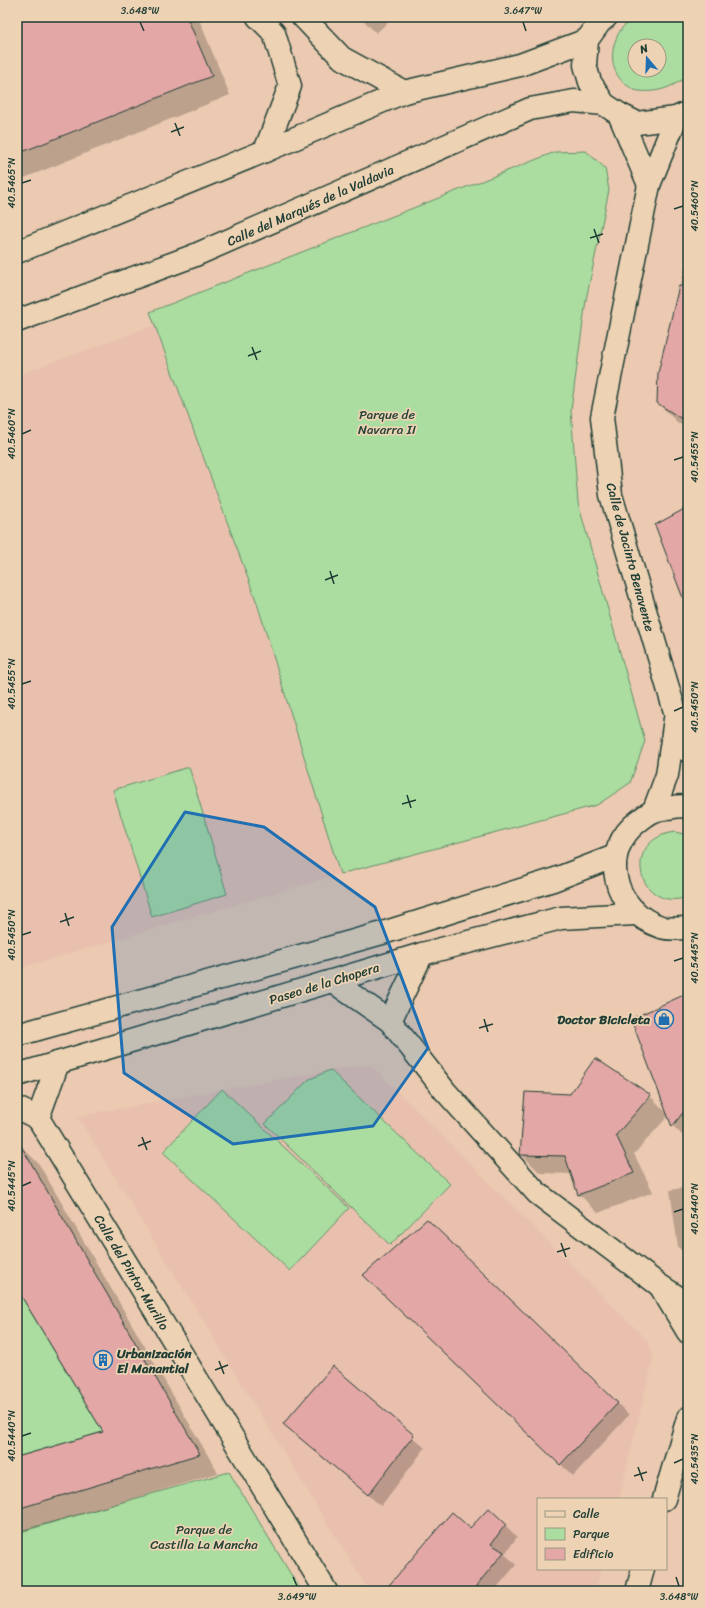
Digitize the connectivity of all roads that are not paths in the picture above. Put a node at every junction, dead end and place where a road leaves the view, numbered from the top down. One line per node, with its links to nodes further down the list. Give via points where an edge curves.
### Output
1 (258, 17): 8 (street, via 274,33 290,86)
2 (303, 17): 5 (street, via 342,58)
3 (606, 17): 4 (street)
4 (587, 40): 5 (street, via 520,65); 6 (street, via 585,65 590,82)
5 (404, 92): 8 (street)
6 (611, 109): 7 (street, via 637,123); 9 (street); 11 (street, Calle del Marqués de la Valdavia, via 574,101 530,108 193,256)
7 (682, 115): 9 (street, Calle de Jacinto Benavente)
8 (265, 152): 10 (street)
9 (649, 185): 12 (street, Calle de Jacinto Benavente, via 602,417 611,495)
10 (17, 252)
11 (17, 321)
12 (676, 716): 13 (street, Calle de Jacinto Benavente); 15 (street, via 667,775)
13 (688, 751)
14 (688, 807): 15 (street)
15 (654, 810): 16 (street, via 629,828)
16 (615, 856): 17 (street, via 617,884 622,897); 22 (street, via 553,880 386,932)
17 (635, 914): 18 (street, via 662,928); 19 (street, Paseo de la Chopera, via 561,918)
18 (688, 928)
19 (422, 954): 20 (street, Paseo de la Chopera); 21 (street)
20 (332, 981): 21 (street); 23 (street, Paseo de la Chopera)
21 (390, 1021): 27 (street, via 445,1091 537,1194)
22 (17, 1035)
23 (58, 1063): 24 (street, Paseo de la Chopera); 26 (street)
24 (17, 1075)
25 (17, 1108): 26 (street)
26 (38, 1118): 33 (street, Calle del Pintor Murillo)
27 (660, 1285): 28 (street); 29 (street)
28 (688, 1304)
29 (688, 1332)
30 (688, 1418): 31 (street)
31 (664, 1498)
32 (643, 1570): 34 (street)
33 (326, 1591)
34 (637, 1591)

